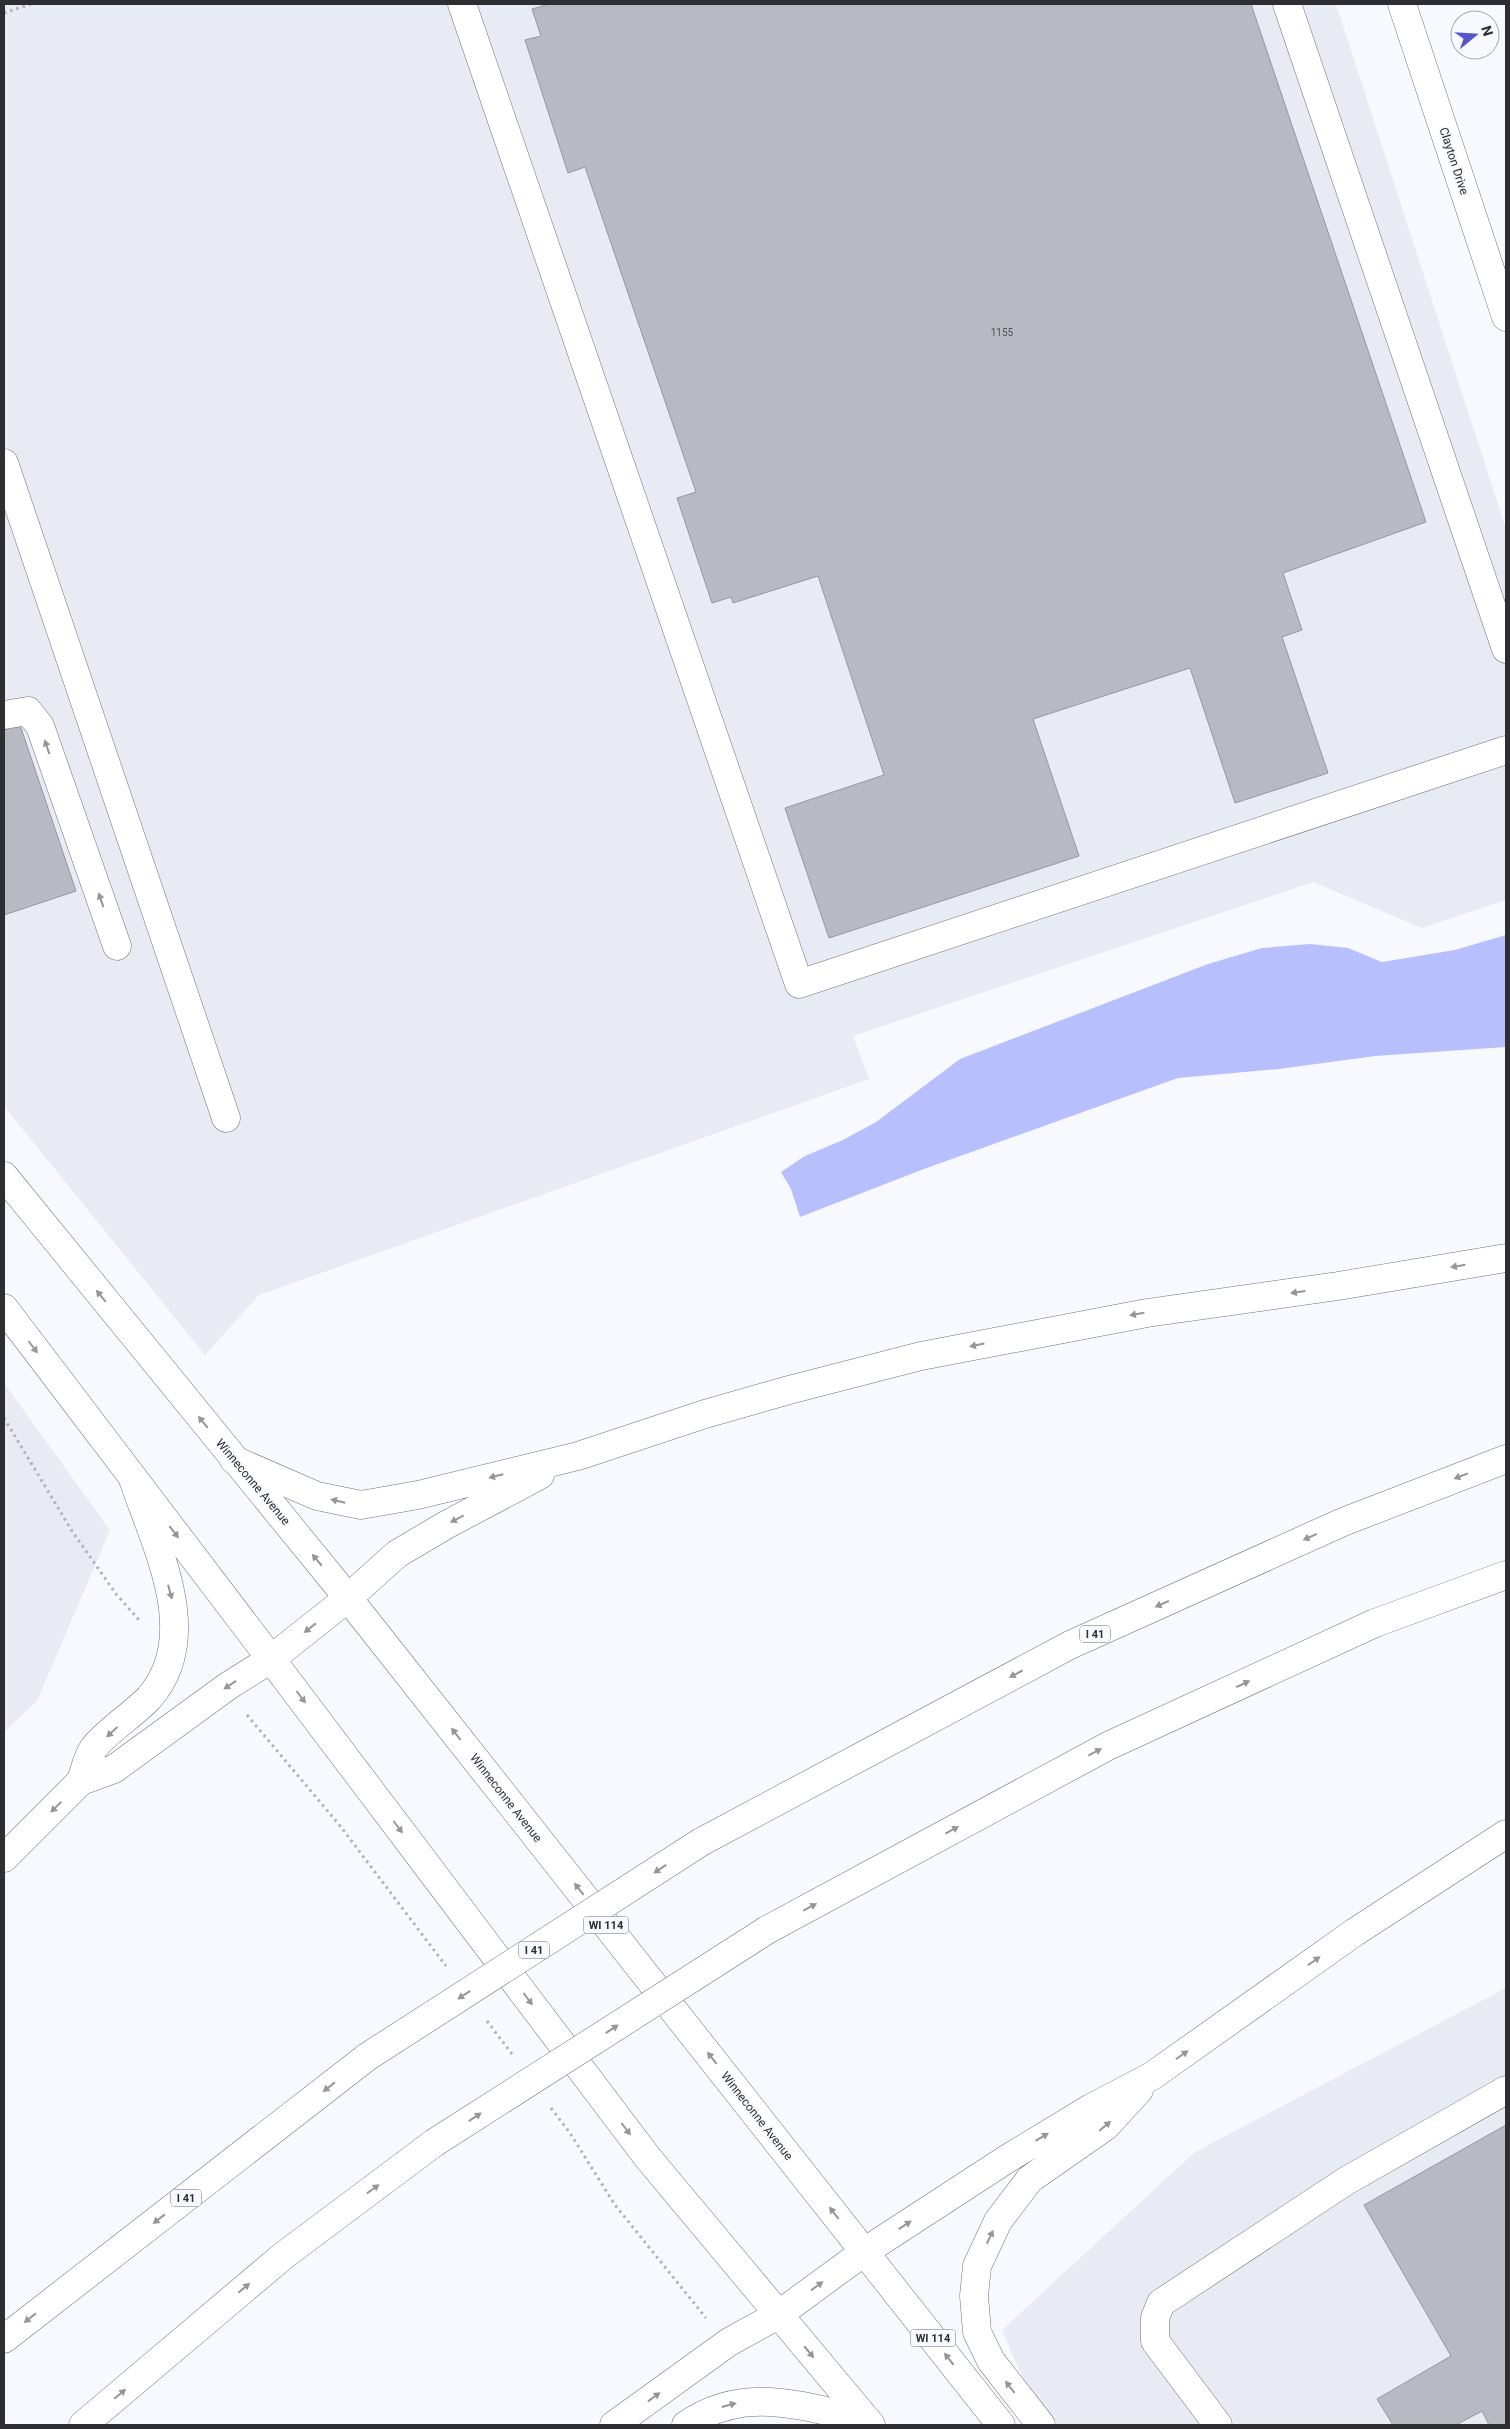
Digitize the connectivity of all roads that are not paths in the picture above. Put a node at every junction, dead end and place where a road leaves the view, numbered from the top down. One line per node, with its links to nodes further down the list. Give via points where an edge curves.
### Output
1 (462, 4): 8 (main road, via 799,984)
2 (1287, 4): 6 (main road)
3 (1402, 4): 4 (main road, Clayton Drive)
4 (1506, 318)
5 (4, 463): 10 (main road)
6 (1506, 649)
7 (4, 715): 9 (main road, one-way to 7, via 40,726 28,711)
8 (1506, 750)
9 (117, 946)
10 (226, 1118)
11 (4, 1176): 16 (main road, Winneconne Avenue, one-way to 11)
12 (1506, 1258): 14 (main road, one-way to 14, via 1147,1313 920,1356 714,1411)
13 (4, 1308): 17 (main road, one-way to 17)
14 (578, 1456): 16 (main road, one-way to 16, via 418,1495 361,1505 317,1496); 19 (main road, one-way to 19, via 397,1554)
15 (1506, 1459): 28 (main road, I 41, one-way to 28, bridge, via 1343,1522 1070,1645 701,1842 368,2057)
16 (234, 1460): 19 (main road, Winneconne Avenue, one-way to 16)
17 (133, 1479): 20 (main road, one-way to 20); 21 (main road, one-way to 21, via 172,1594 175,1641 165,1672 150,1697 93,1749)
18 (1506, 1574): 30 (main road, one-way to 18, bridge, via 282,2256 434,2144 767,1930 1108,1746 1375,1623)
19 (348, 1598): 20 (main road, one-way to 20); 26 (main road, Winneconne Avenue / WI 114, one-way to 19)
20 (271, 1658): 21 (main road, one-way to 21, via 114,1769); 27 (main road, one-way to 27, via 648,2158)
21 (81, 1781): 23 (main road, one-way to 23)
22 (1506, 1834): 24 (main road, one-way to 22, via 1355,1932)
23 (4, 1858)
24 (1152, 2076): 26 (main road, one-way to 24, via 1018,2152); 34 (main road, one-way to 24, via 990,2361 977,2332 974,2296 977,2266 998,2222 1030,2178 1106,2126)
25 (1506, 2090): 35 (main road, via 1346,2181 1161,2303 1154,2318 1154,2341)
26 (864, 2252): 27 (main road, one-way to 26); 33 (main road, Winneconne Avenue / WI 114, one-way to 26)
27 (778, 2315): 29 (main road, one-way to 29); 31 (main road, one-way to 27, via 729,2342)
28 (4, 2339)
29 (869, 2423): 32 (main road, one-way to 29, via 725,2405 759,2400)
30 (83, 2425)
31 (614, 2425)
32 (686, 2425)
33 (1001, 2425)
34 (1041, 2425)
35 (1218, 2425)

